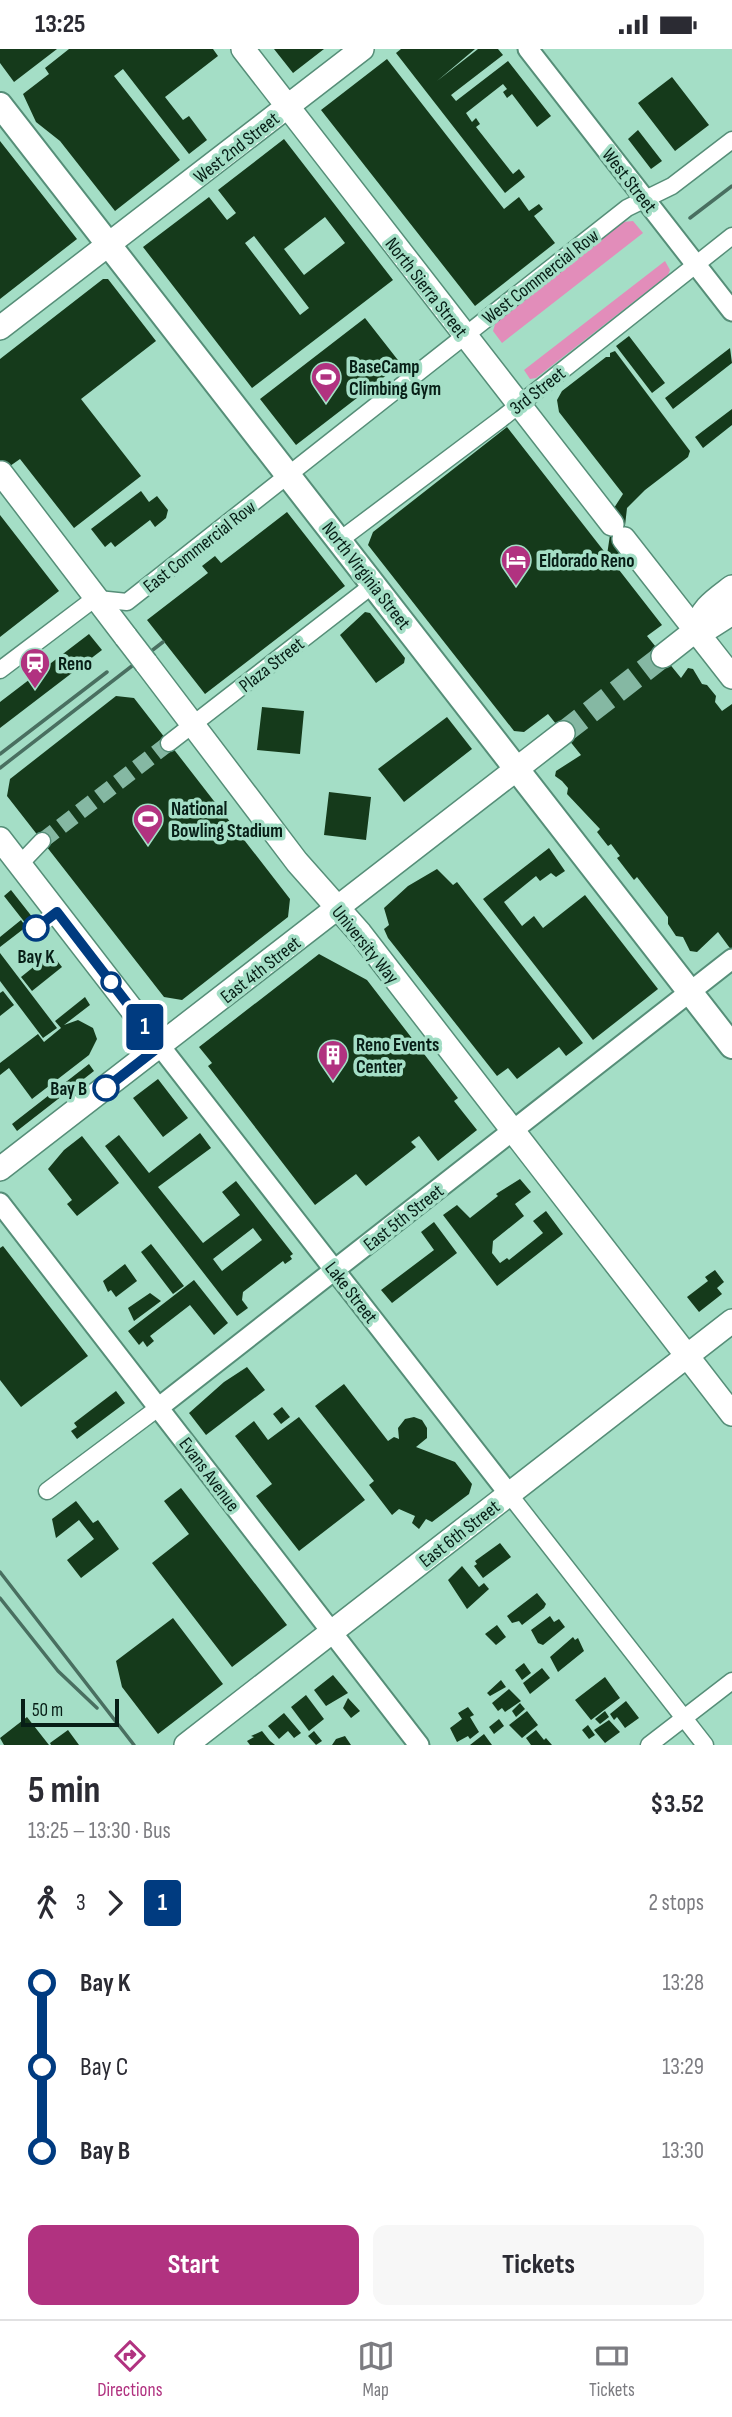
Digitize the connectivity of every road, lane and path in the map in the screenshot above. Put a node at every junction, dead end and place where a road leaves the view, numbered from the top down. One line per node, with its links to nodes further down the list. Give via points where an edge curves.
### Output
1 (243, 49): 5 (main road, North Sierra Street)
2 (362, 49): 5 (main road, West 2nd Street)
3 (528, 49): 7 (street, West Street)
4 (0, 105): 9 (main road, North Virginia Street)
5 (287, 107): 9 (main road, West 2nd Street); 13 (main road, North Sierra Street)
6 (732, 141): 7 (street, West Commercial Row, via 672,186)
7 (645, 199): 10 (street, West Street); 13 (street, West Commercial Row, via 626,208)
8 (732, 236): 10 (street, 3rd Street)
9 (110, 244): 12 (main road, West 2nd Street); 16 (main road, North Virginia Street)
10 (696, 265): 11 (street, West Street); 14 (street, 3rd Street)
11 (732, 311)
12 (0, 328)
13 (466, 335): 14 (main road, North Sierra Street); 16 (street, West Commercial Row)
14 (519, 404): 17 (street, 3rd Street); 22 (main road, North Sierra Street)
15 (1, 473): 20 (main road, University Way)
16 (289, 475): 17 (main road, North Virginia Street); 20 (street, East Commercial Row, via 127,602)
17 (340, 540): 18 (main road, North Virginia Street)
18 (374, 584): 26 (street, Plaza Street); 29 (main road, North Virginia Street)
19 (732, 587): 22 (main road, via 706,607)
20 (97, 599): 24 (street); 26 (main road, University Way, bridge)
21 (732, 613): 22 (main road, via 707,629)
22 (696, 630): 23 (main road); 25 (main road, North Sierra Street)
23 (663, 656)
24 (0, 670)
25 (732, 677)
26 (192, 725): 28 (street, Plaza Street); 33 (main road, University Way)
27 (563, 733): 29 (main road, East 4th Street)
28 (169, 743)
29 (519, 768): 33 (main road, East 4th Street); 35 (main road, North Virginia Street)
30 (0, 839): 32 (main road, Lake Street)
31 (42, 841): 32 (street)
32 (20, 864): 36 (main road, Lake Street)
33 (337, 909): 36 (main road, East 4th Street); 38 (main road, University Way)
34 (732, 959): 35 (street, East 5th Street)
35 (690, 992): 37 (main road, North Virginia Street); 38 (street, East 5th Street)
36 (160, 1046): 39 (main road, East 4th Street); 41 (street, Lake Street)
37 (732, 1046)
38 (512, 1132): 41 (street, East 5th Street); 43 (main road, University Way)
39 (0, 1169)
40 (0, 1203): 44 (street, Evans Avenue)
41 (335, 1269): 44 (street, East 5th Street); 47 (street, Lake Street)
42 (732, 1321): 43 (main road, East 6th Street)
43 (687, 1356): 45 (main road, University Way); 47 (main road, East 6th Street)
44 (158, 1408): 46 (street, East 5th Street); 48 (street, Evans Avenue)
45 (732, 1414)
46 (47, 1491)
47 (509, 1494): 48 (main road, East 6th Street); 50 (street, Lake Street)
48 (331, 1632): 51 (main road, East 6th Street); 52 (street, Evans Avenue)
49 (732, 1681): 50 (street)
50 (684, 1718): 53 (street); 54 (street, Lake Street)
51 (186, 1745)
52 (419, 1745)
53 (649, 1745)
54 (705, 1745)

